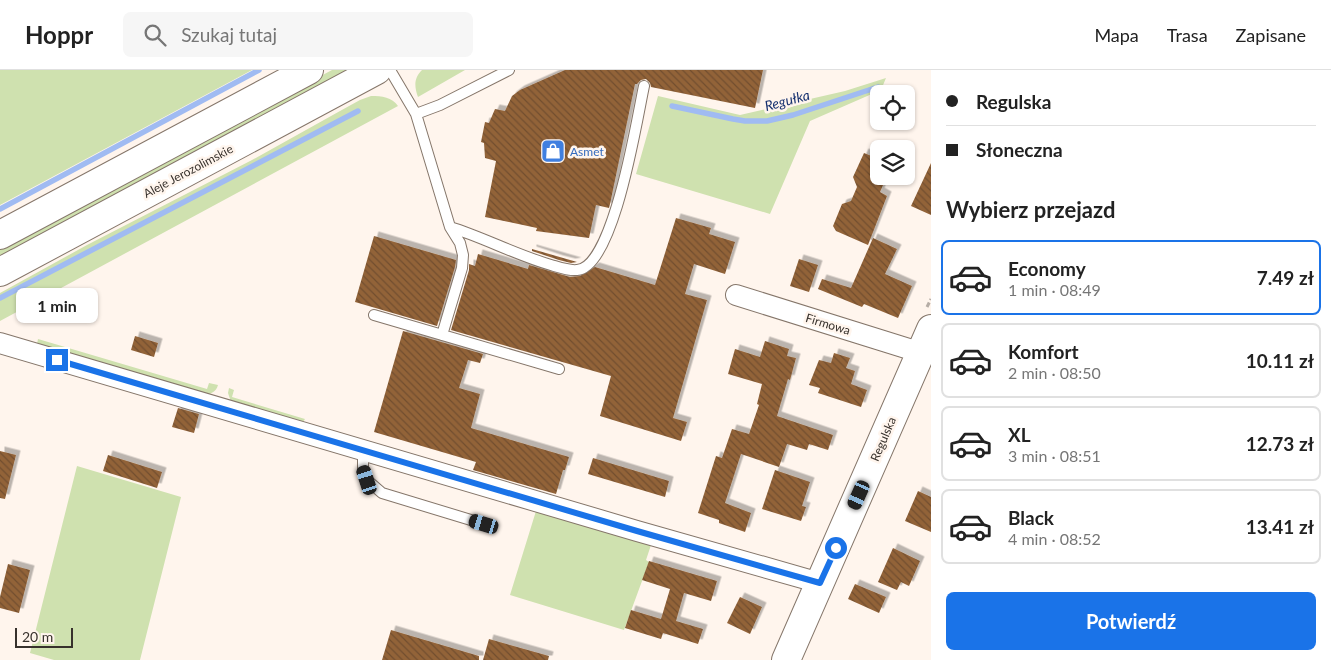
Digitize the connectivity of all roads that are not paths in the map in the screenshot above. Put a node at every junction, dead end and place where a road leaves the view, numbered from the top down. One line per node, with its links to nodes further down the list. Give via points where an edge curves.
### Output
1 (309, 70): 8 (main road)
2 (377, 70): 9 (main road, Aleje Jerozolimskie)
3 (390, 70): 6 (lane)
4 (509, 70): 6 (lane)
5 (644, 86): 7 (lane, via 621,194 607,235 585,268 576,271 540,262)
6 (416, 114): 7 (lane)
7 (450, 227): 13 (lane, via 463,255)
8 (0, 235)
9 (0, 272)
10 (736, 295): 15 (street, Firmowa)
11 (374, 315): 13 (lane)
12 (931, 329): 15 (main road, Regulska)
13 (442, 335): 16 (lane)
14 (0, 343): 17 (street)
15 (920, 353): 19 (main road, Regulska)
16 (559, 370)
17 (365, 450): 18 (lane, via 363,469 367,480 382,493); 19 (street)
18 (484, 524)
19 (820, 583): 20 (main road, Regulska)
20 (786, 660)

